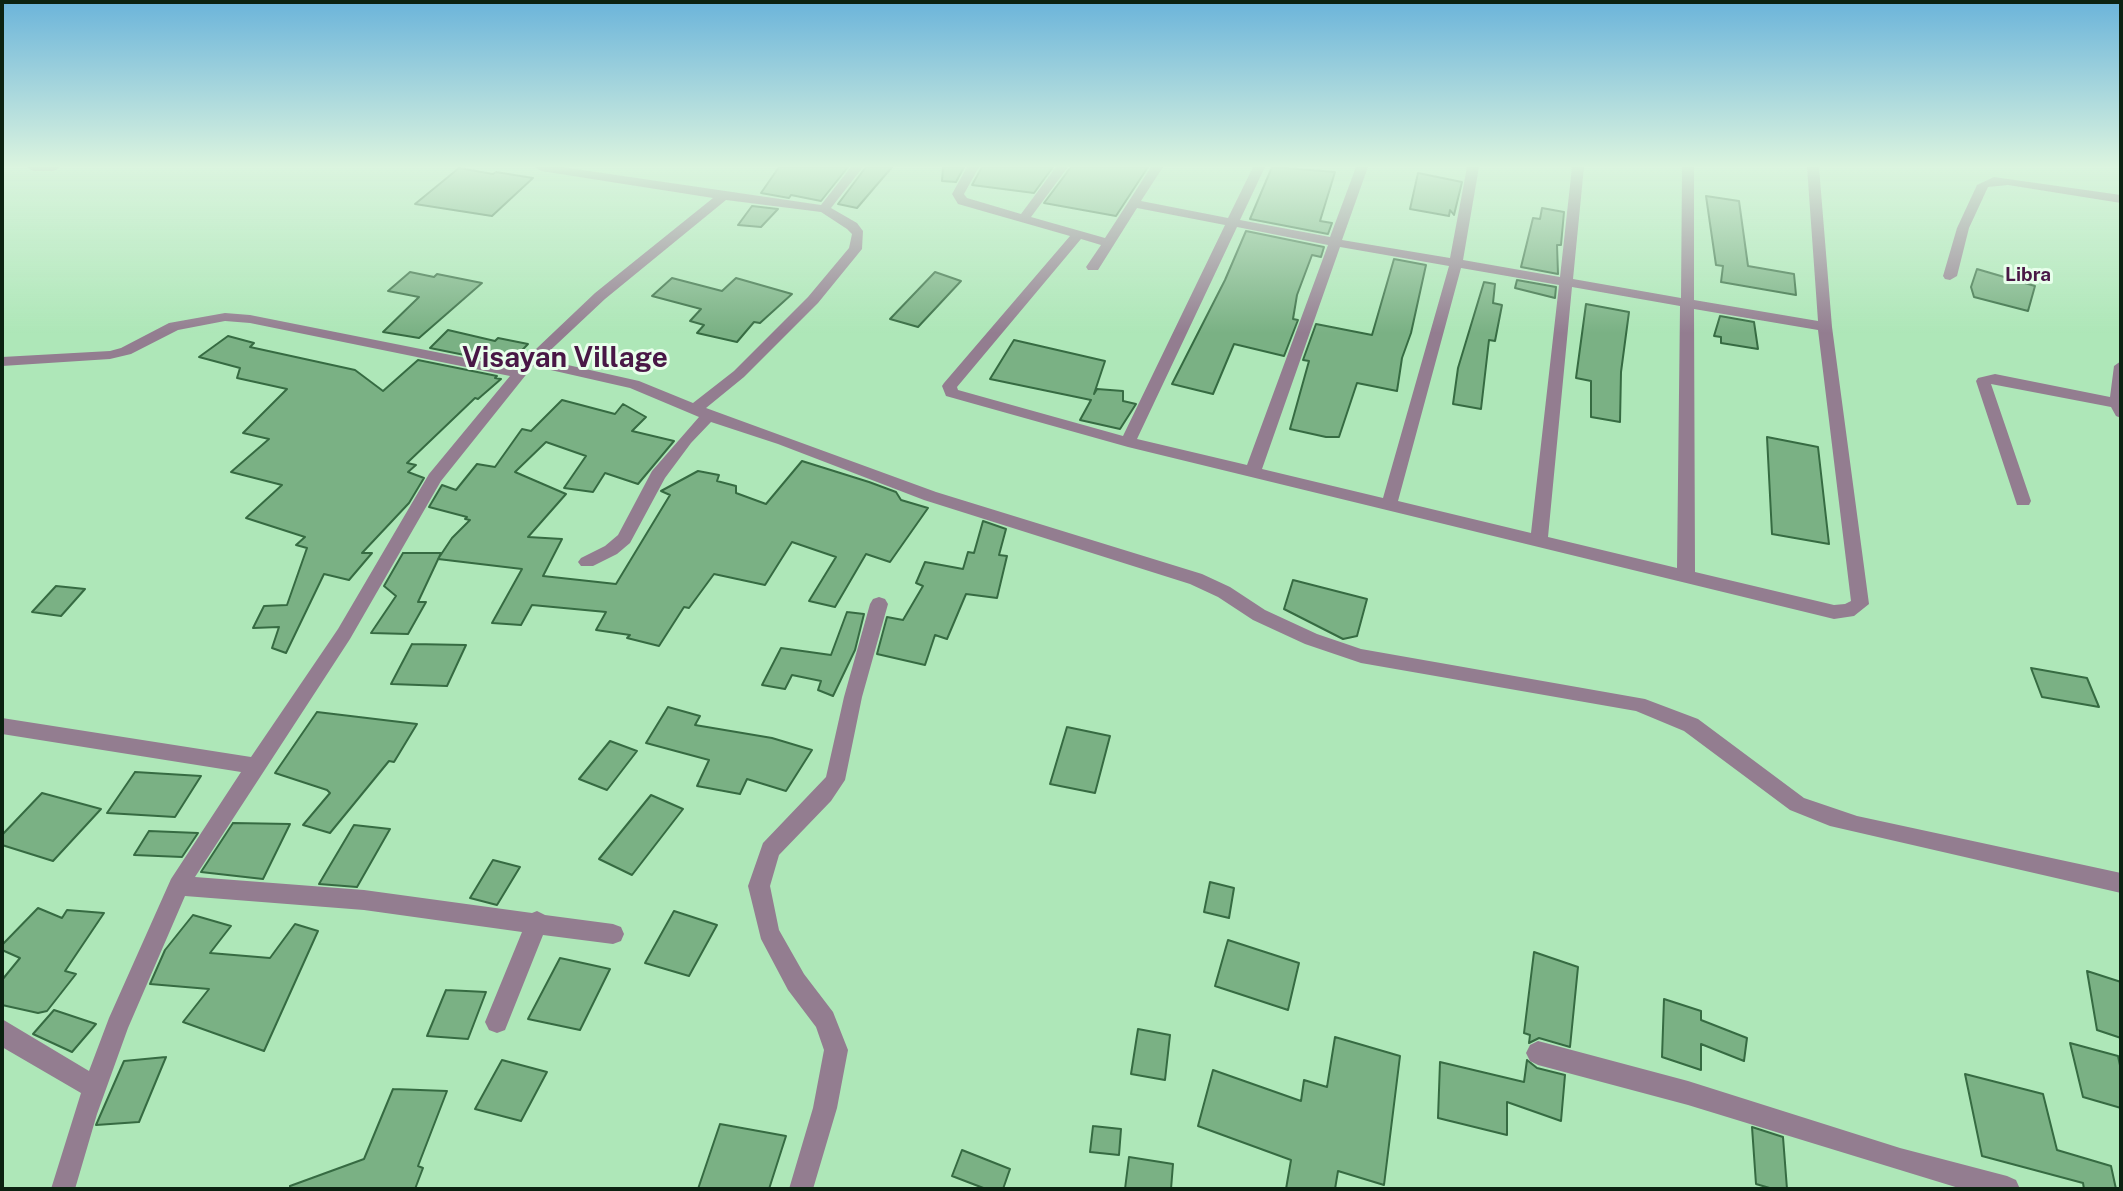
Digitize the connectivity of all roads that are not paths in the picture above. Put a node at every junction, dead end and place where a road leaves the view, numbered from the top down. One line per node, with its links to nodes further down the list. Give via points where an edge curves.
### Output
1 (1232, 222): 27 (street)
2 (690, 223): 24 (street, via 600,296)
3 (846, 223): 26 (street, via 858,234 855,249 813,300)
4 (1041, 223): 13 (street)
5 (1122, 223): 15 (street)
6 (1235, 223): 14 (street)
7 (1341, 223): 14 (street)
8 (1464, 223): 16 (street)
9 (1573, 223): 19 (street)
10 (1688, 223): 20 (street)
11 (1817, 223): 21 (street)
12 (1966, 223): 18 (street)
13 (1078, 235): 15 (street); 27 (street, via 949,389 956,396)
14 (1334, 242): 16 (street); 28 (street)
15 (1108, 243): 17 (street)
16 (1456, 263): 19 (street); 30 (street)
17 (1093, 267)
18 (1950, 276)
19 (1567, 282): 20 (street); 31 (street)
20 (1687, 303): 21 (street); 33 (street)
21 (1825, 327): 33 (street, via 1860,604 1834,612)
22 (2, 361): 24 (street, via 110,355 173,326 225,317)
23 (2121, 366): 25 (street)
24 (525, 367): 26 (street, via 634,384); 36 (street, via 435,478 344,634)
25 (2119, 408): 29 (street, via 1994,379 1983,381)
26 (702, 413): 32 (street, via 658,475 624,539); 37 (street, via 930,496 1196,579 1301,634 1361,656 1638,704 1691,725 1797,804 1830,817)
27 (1128, 442): 28 (street)
28 (1253, 471): 30 (street)
29 (2023, 501)
30 (1389, 505): 31 (street)
31 (1539, 540): 33 (street)
32 (587, 562)
33 (1686, 577)
34 (879, 604): 46 (street, via 835,780 769,850 760,886 769,932 796,982 825,1020 836,1050)
35 (2, 726): 36 (street)
36 (257, 766): 38 (street)
37 (2121, 883)
38 (179, 886): 39 (street, via 364,900); 44 (street)
39 (537, 921): 40 (street); 41 (street)
40 (613, 934)
41 (497, 1022)
42 (2, 1030): 44 (street)
43 (1538, 1053): 47 (street)
44 (94, 1087): 45 (street)
45 (63, 1189)
46 (801, 1189)
47 (2007, 1189)

